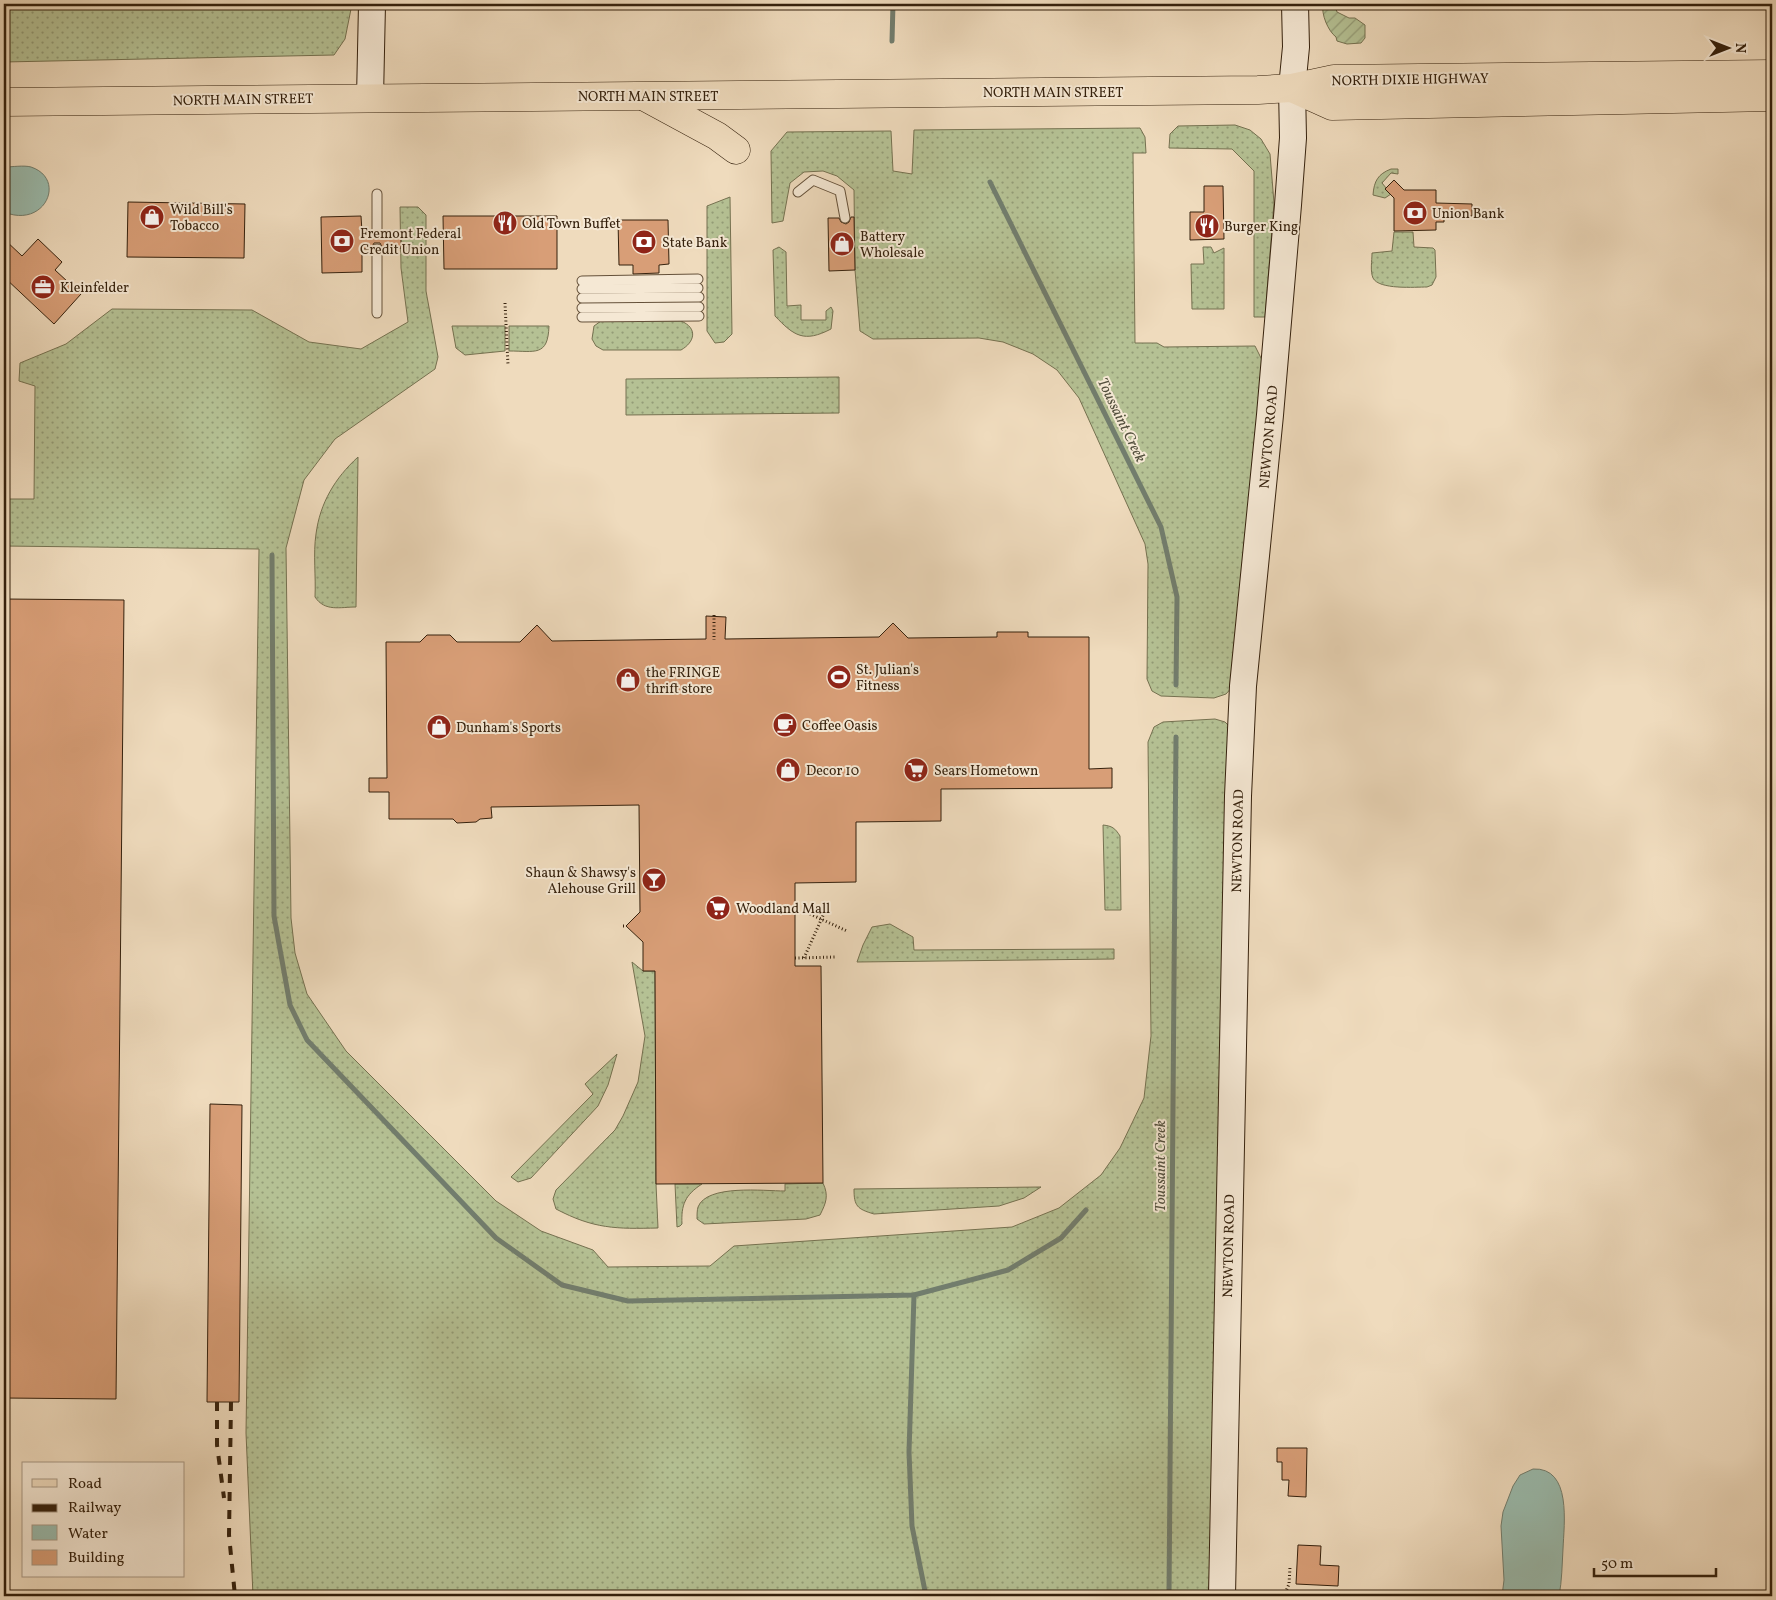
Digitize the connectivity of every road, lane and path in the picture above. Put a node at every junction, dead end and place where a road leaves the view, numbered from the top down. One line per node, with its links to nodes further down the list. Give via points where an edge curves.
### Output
1 (372, 4): 7 (street)
2 (1295, 4): 4 (street, NEWTON ROAD, via 1296,47)
3 (1772, 74): 4 (main road, NORTH DIXIE HIGHWAY, via 1334,79)
4 (1292, 88): 5 (main road, NORTH MAIN STREET); 6 (main road, NORTH DIXIE HIGHWAY, via 1332,106); 33 (street, NEWTON ROAD, via 1293,138 1288,205 1243,686)
5 (641, 96): 7 (main road, NORTH MAIN STREET); 9 (main road, via 717,136)
6 (1772, 97)
7 (370, 98): 8 (main road, NORTH MAIN STREET)
8 (4, 102)
9 (736, 150)
10 (798, 192): 12 (lane, via 813,180 840,191)
11 (378, 194): 13 (lane)
12 (844, 218)
13 (377, 232)
14 (377, 249): 20 (lane)
15 (698, 288): 15 (lane, via 582,289)
16 (4, 303): 22 (path)
17 (504, 304): 21 (path)
18 (582, 312): 19 (lane)
19 (698, 312)
20 (377, 313)
21 (508, 365)
22 (7, 366)
23 (714, 615): 24 (path)
24 (714, 640)
25 (826, 909): 27 (path)
26 (810, 914): 27 (path)
27 (821, 919): 28 (path); 31 (path)
28 (847, 930)
29 (836, 957): 31 (path)
30 (795, 958): 31 (path)
31 (804, 958)
32 (1290, 1566): 34 (path, via 1289,1584)
33 (1222, 1596)
34 (1284, 1596)

